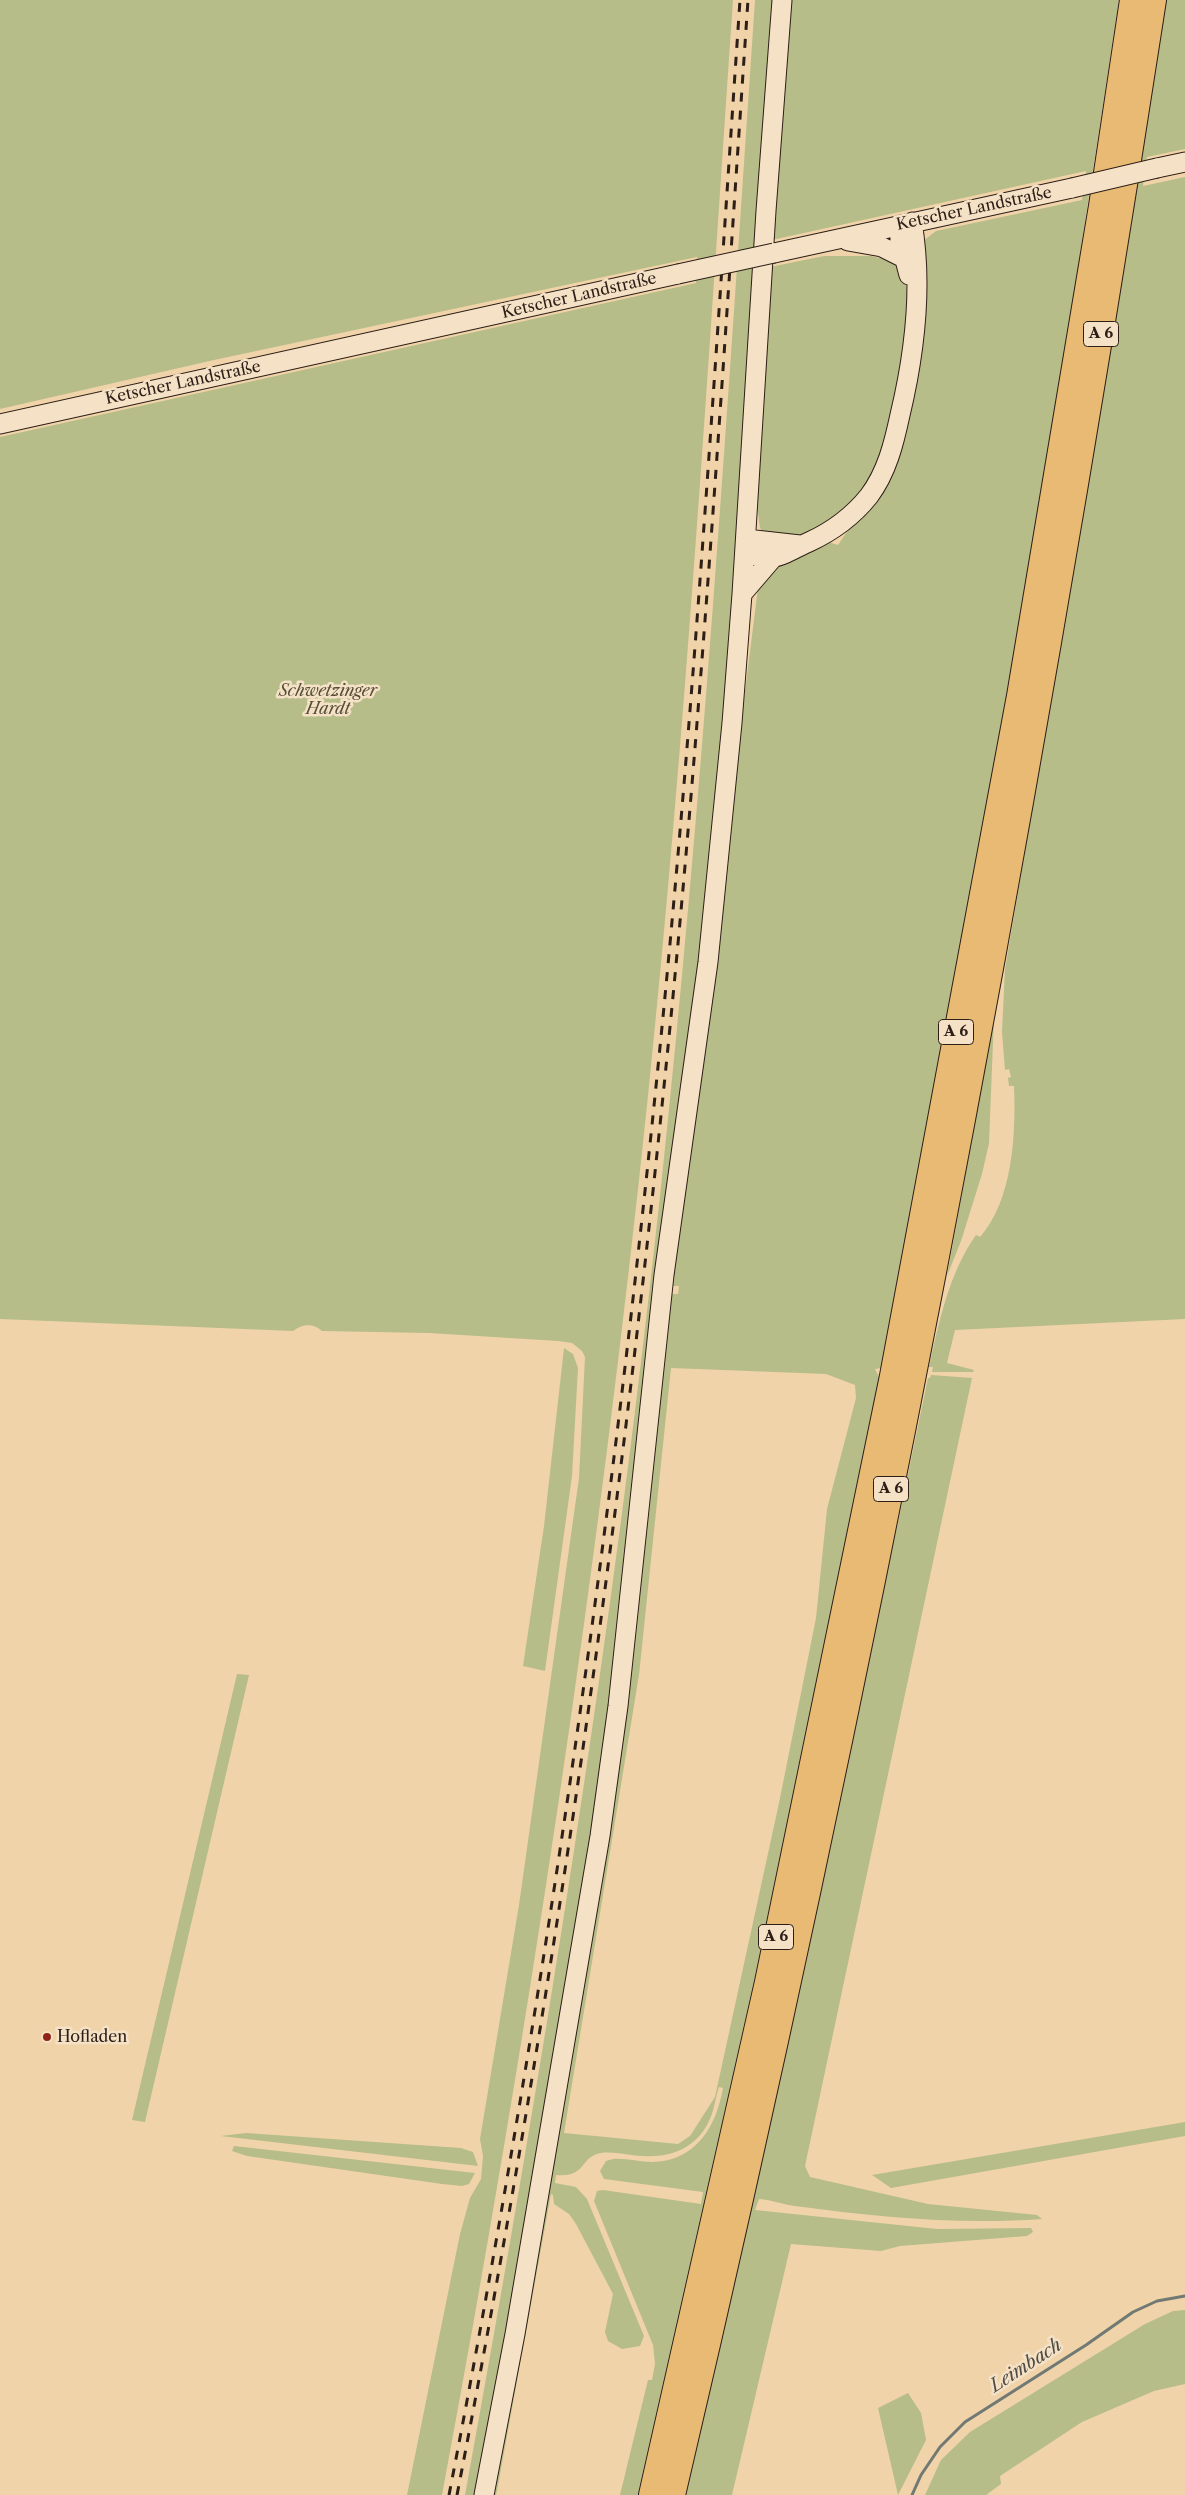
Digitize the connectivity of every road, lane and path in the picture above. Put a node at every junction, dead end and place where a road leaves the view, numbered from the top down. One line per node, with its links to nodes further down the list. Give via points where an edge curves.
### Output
1 (782, 0): 11 (main road)
2 (1132, 0): 14 (highway, A 6, via 1101,206)
3 (1154, 0): 14 (highway, A 6, via 1116,246 996,945)
4 (1185, 162): 5 (main road, Ketscher Landstraße, bridge)
5 (906, 224): 6 (main road, Ketscher Landstraße); 7 (main road, via 900,241); 8 (main road, via 917,281)
6 (837, 239): 7 (main road, via 876,245); 9 (main road, Ketscher Landstraße, bridge)
7 (904, 258): 8 (main road)
8 (915, 300): 10 (main road, via 912,360 885,467 856,511 827,532)
9 (0, 424)
10 (801, 545): 11 (main road); 12 (main road)
11 (746, 546): 12 (main road); 13 (main road)
12 (772, 559): 13 (main road)
13 (742, 594): 15 (main road, via 717,879 664,1276 610,1764 517,2324)
14 (904, 1372): 16 (highway, A 6); 17 (highway, A 6, via 787,1989)
15 (484, 2495)
16 (651, 2495)
17 (673, 2495)

